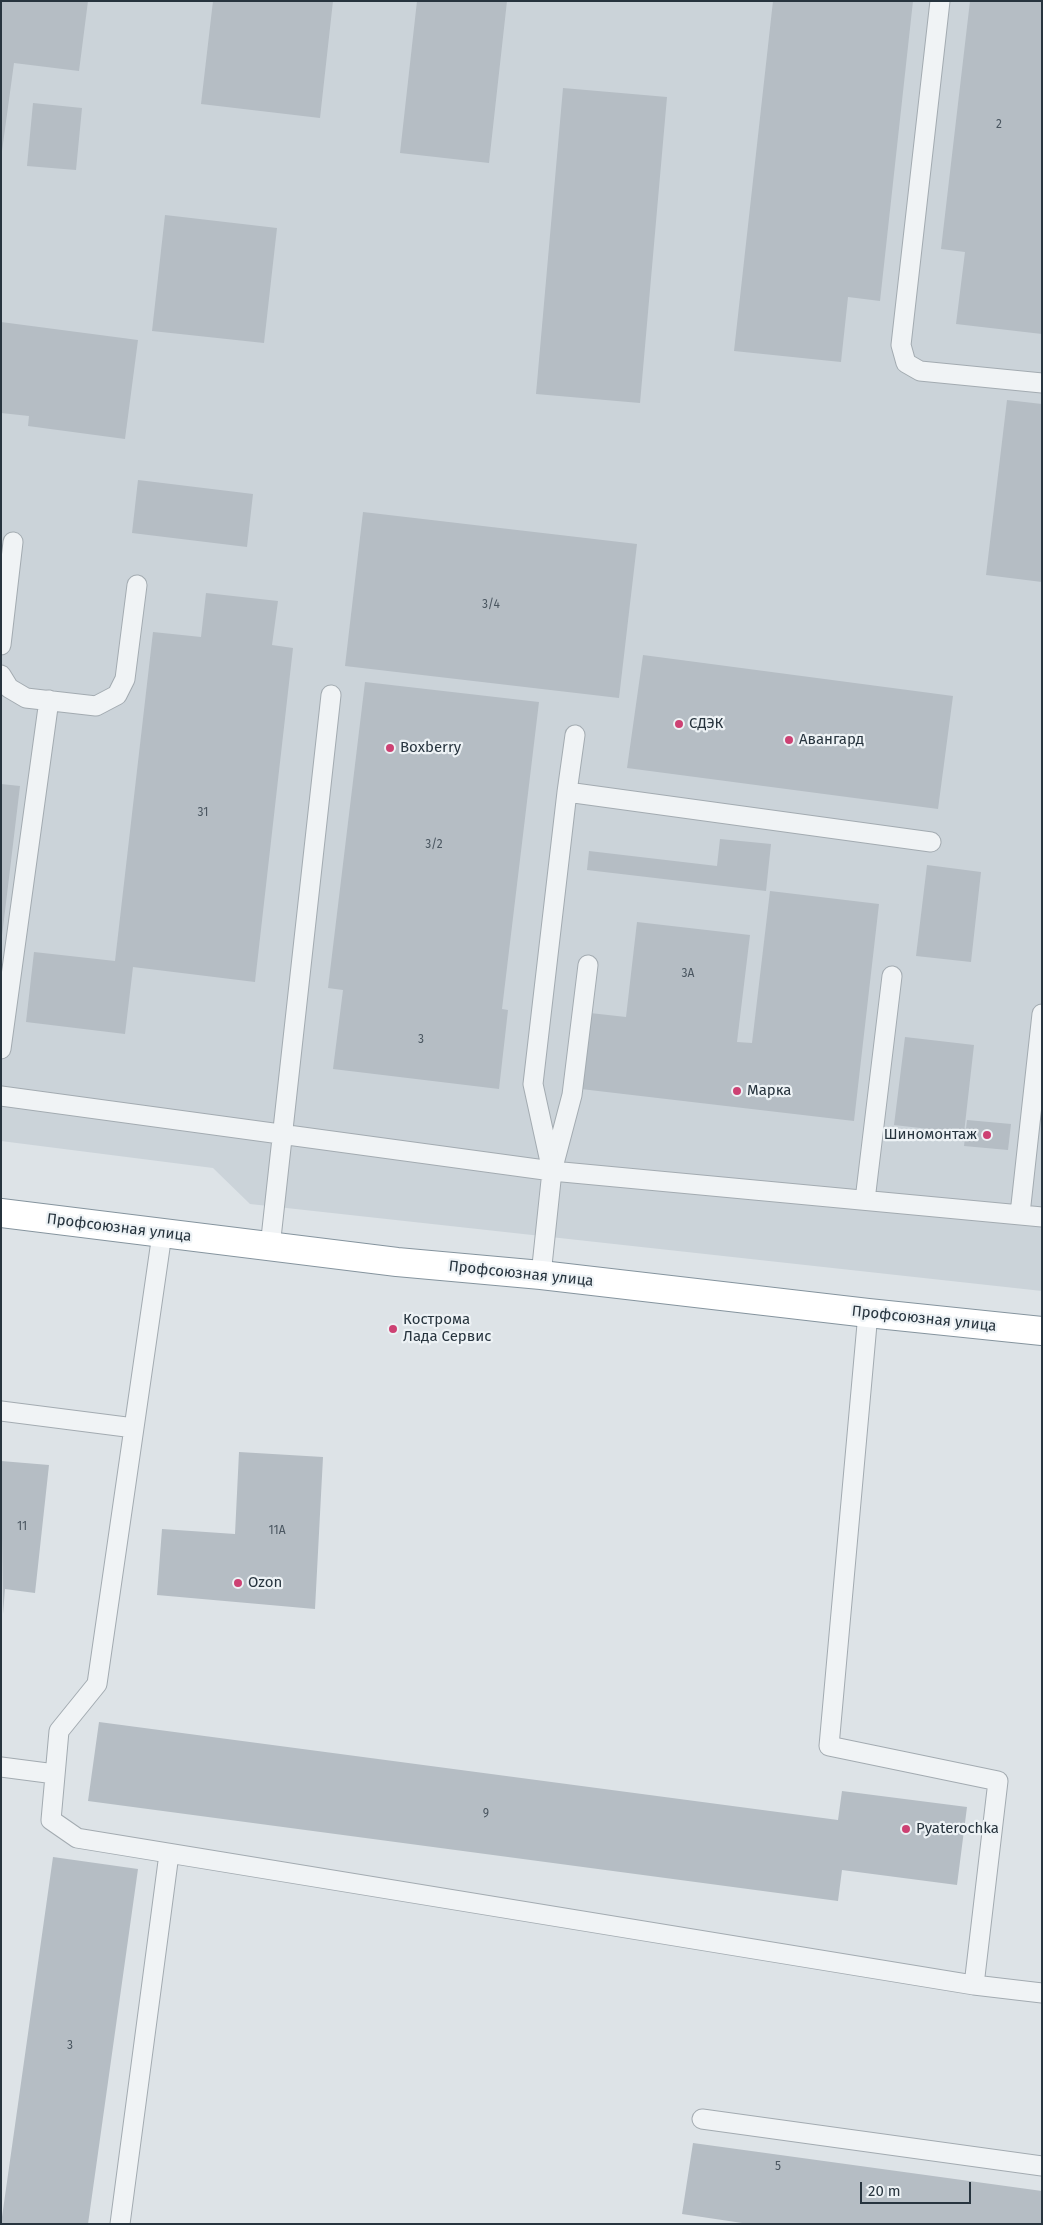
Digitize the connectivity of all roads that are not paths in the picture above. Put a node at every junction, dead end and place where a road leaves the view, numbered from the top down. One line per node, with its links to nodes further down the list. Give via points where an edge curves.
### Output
1 (940, 1): 2 (lane, via 901,345 906,363 920,370)
2 (1042, 384)
3 (13, 542): 5 (lane)
4 (137, 584): 8 (lane, via 125,679 117,695 96,706)
5 (1, 645)
6 (1, 675): 8 (lane, via 9,688 26,698)
7 (332, 695): 17 (lane)
8 (49, 700): 15 (lane)
9 (575, 736): 10 (lane)
10 (567, 792): 11 (lane); 18 (lane, via 533,1084)
11 (931, 842)
12 (588, 965): 18 (lane, via 572,1095)
13 (892, 976): 19 (lane)
14 (1042, 1014): 21 (lane)
15 (1, 1049)
16 (1, 1096): 17 (lane)
17 (282, 1134): 18 (lane); 24 (lane)
18 (552, 1171): 19 (lane); 25 (lane)
19 (865, 1200): 21 (lane)
20 (1, 1212): 23 (highway, Профсоюзная улица)
21 (1020, 1214): 22 (lane)
22 (1042, 1217)
23 (162, 1234): 24 (highway, Профсоюзная улица); 29 (lane)
24 (270, 1247): 25 (highway, Профсоюзная улица)
25 (542, 1275): 26 (highway, Профсоюзная улица)
26 (868, 1313): 27 (highway, Профсоюзная улица); 33 (lane, via 829,1746 998,1781)
27 (1042, 1331)
28 (1, 1411): 29 (lane)
29 (134, 1428): 31 (lane, via 97,1684 59,1731)
30 (1, 1767): 31 (lane)
31 (55, 1774): 32 (lane, via 51,1820 77,1838)
32 (169, 1854): 33 (lane); 37 (lane)
33 (974, 1986): 34 (lane)
34 (1042, 1992)
35 (702, 2119): 36 (lane)
36 (1042, 2166)
37 (120, 2224)

